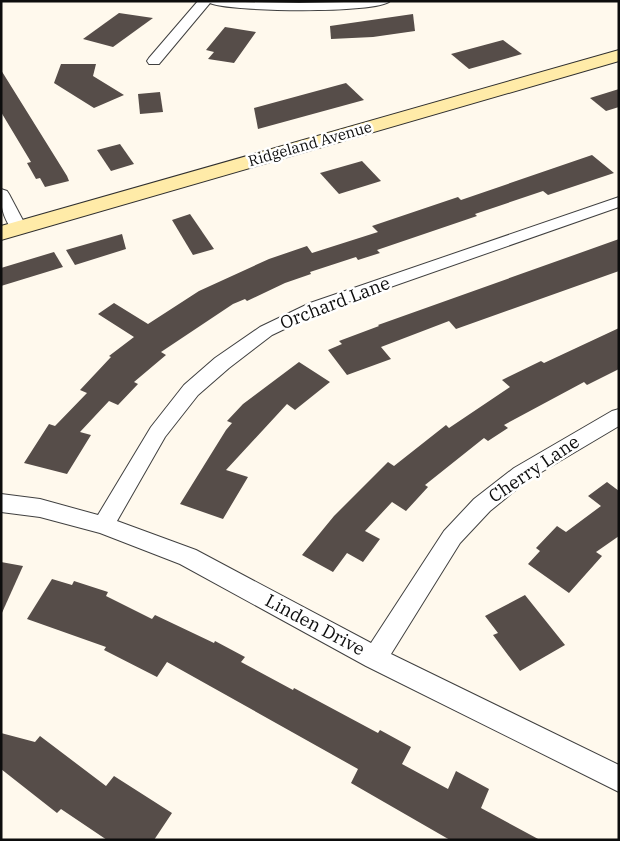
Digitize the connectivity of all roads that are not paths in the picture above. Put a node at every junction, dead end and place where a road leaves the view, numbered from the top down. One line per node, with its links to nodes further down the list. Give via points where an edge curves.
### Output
1 (204, 1): 5 (street)
2 (215, 1): 3 (street, via 304,8)
3 (384, 1)
4 (619, 55): 8 (street, Ridgeland Avenue)
5 (154, 61)
6 (1, 194): 8 (street)
7 (619, 202): 11 (street, Orchard Lane, via 316,307 266,331 190,390 158,432)
8 (10, 231)
9 (619, 416): 12 (street, Cherry Lane, via 521,474 482,505 452,537)
10 (1, 503): 11 (street, Linden Drive, via 40,508)
11 (102, 524): 12 (street, Linden Drive, via 188,556)
12 (375, 658): 13 (street, Linden Drive)
13 (619, 779)

